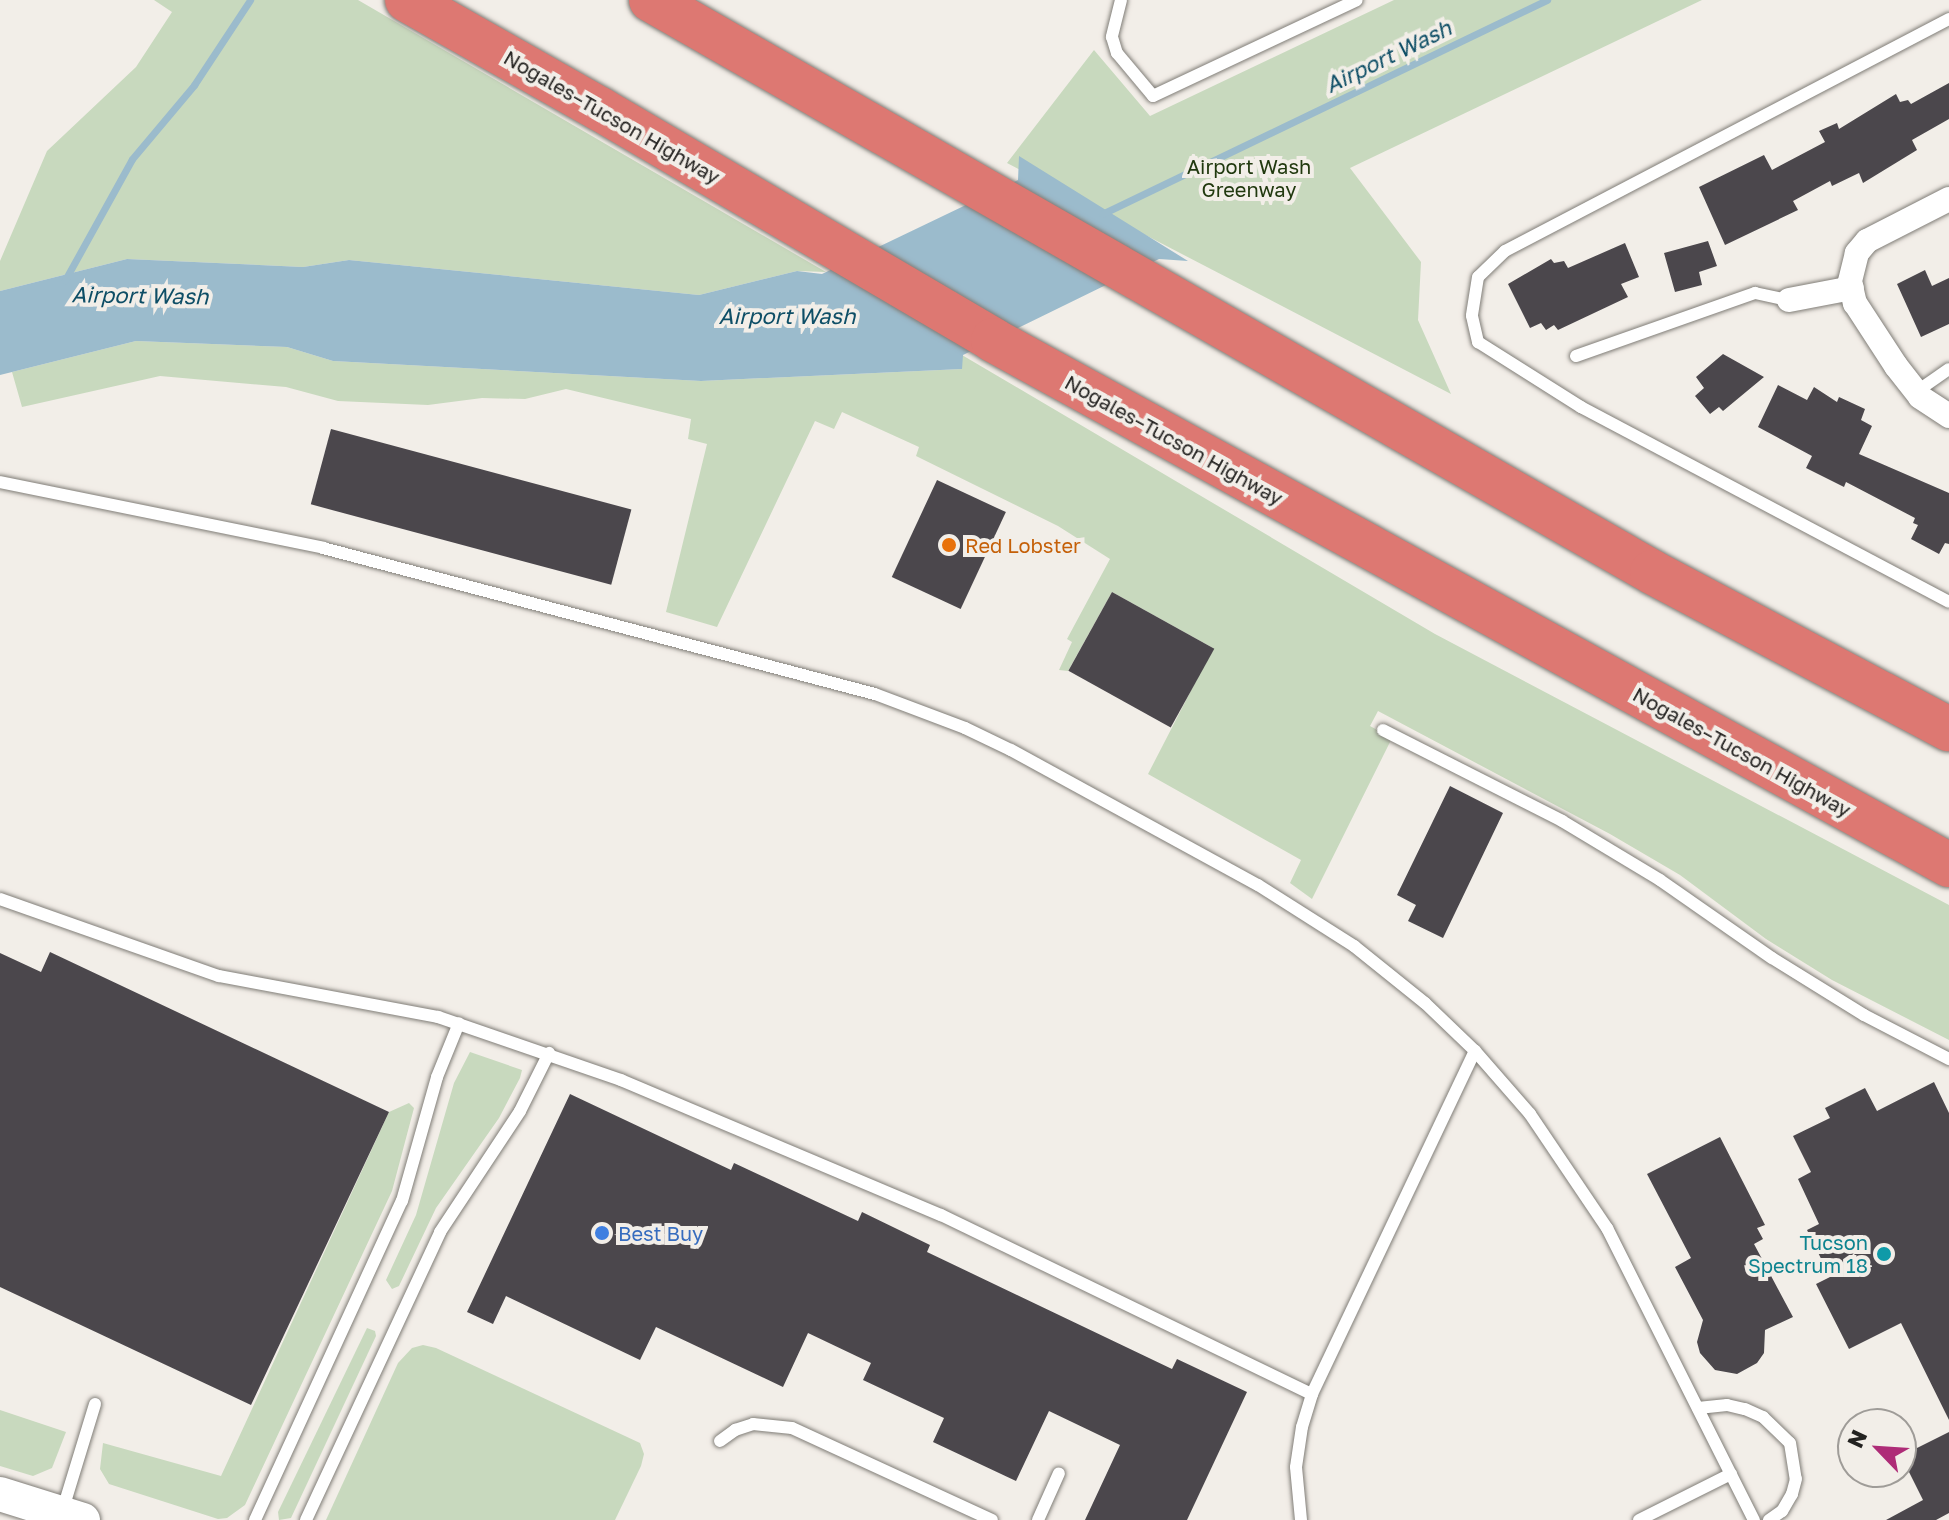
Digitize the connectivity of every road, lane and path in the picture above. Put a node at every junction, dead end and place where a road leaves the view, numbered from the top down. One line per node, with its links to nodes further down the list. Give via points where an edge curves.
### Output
1 (407, 0): 17 (highway, Nogales–Tucson Highway, via 993,340)
2 (651, 0): 15 (highway, via 1652,572)
3 (1121, 0): 4 (lane, via 1112,37 1117,53 1153,96)
4 (1357, 0)
5 (1949, 19): 14 (lane, via 1505,251 1478,277 1472,316 1478,342 1581,407)
6 (1949, 199): 7 (street, via 1867,241 1857,253)
7 (1851, 285): 8 (street); 11 (street, via 1871,331)
8 (1789, 300): 9 (lane, via 1755,293)
9 (1576, 356)
10 (1949, 369): 11 (lane)
11 (1916, 392): 12 (street)
12 (1949, 416)
13 (0, 482): 20 (lane, via 323,548 757,660 938,717 1051,772 1287,902 1371,959)
14 (1949, 602)
15 (1949, 729)
16 (1383, 730): 22 (lane, via 1562,821 1864,1015)
17 (1949, 865)
18 (0, 899): 19 (lane, via 219,976)
19 (459, 1023): 21 (lane); 31 (lane, via 437,1077 402,1201)
20 (1475, 1051): 23 (lane); 25 (lane, via 1530,1114 1590,1199)
21 (549, 1053): 23 (lane, via 881,1188); 32 (lane, via 520,1111 440,1232)
22 (1949, 1059)
23 (1312, 1394): 35 (lane, via 1296,1467)
24 (95, 1404): 30 (lane)
25 (1698, 1408): 28 (lane); 38 (lane, via 1745,1409 1763,1417 1790,1443 1796,1479 1792,1494)
26 (720, 1441): 33 (lane, via 753,1424 792,1428)
27 (1059, 1473): 34 (lane)
28 (1731, 1474): 36 (lane); 37 (lane)
29 (0, 1494): 30 (street)
30 (72, 1517)
31 (255, 1520)
32 (306, 1520)
33 (992, 1520)
34 (1038, 1520)
35 (1301, 1520)
36 (1639, 1520)
37 (1754, 1520)
38 (1769, 1520)

